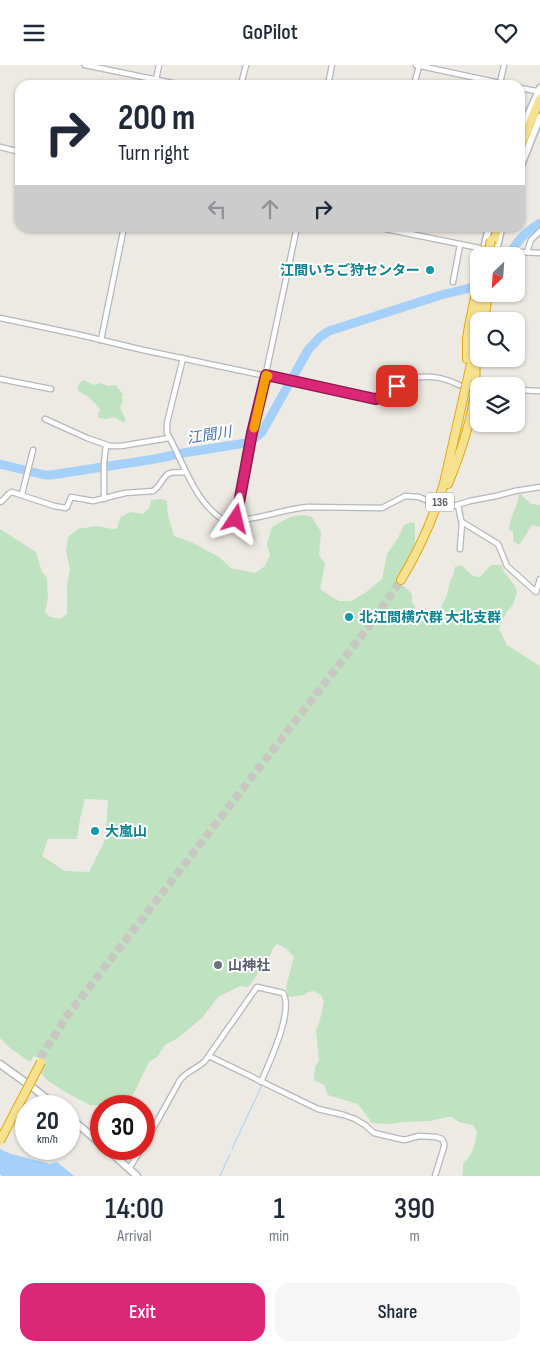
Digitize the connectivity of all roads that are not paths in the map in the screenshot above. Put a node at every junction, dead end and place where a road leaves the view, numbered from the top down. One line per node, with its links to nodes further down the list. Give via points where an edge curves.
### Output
1 (85, 65): 7 (street)
2 (159, 65): 8 (street)
3 (246, 65): 9 (street)
4 (332, 65): 10 (street)
5 (417, 65): 11 (street); 12 (street)
6 (504, 65): 13 (street)
7 (147, 80)
8 (155, 80)
9 (242, 80)
10 (329, 80)
11 (415, 80)
12 (486, 80)
13 (501, 80)
14 (525, 89): 15 (street)
15 (539, 93): 18 (main road); 19 (highway)
16 (540, 108): 20 (highway)
17 (540, 117): 23 (main road)
18 (525, 122)
19 (525, 133)
20 (525, 144)
21 (0, 147): 22 (street)
22 (15, 150)
23 (525, 155)
24 (540, 231): 36 (street, via 531,240)
25 (123, 232): 41 (street)
26 (297, 232): 45 (street)
27 (401, 232): 31 (street)
28 (489, 232): 32 (main road)
29 (496, 232): 33 (main road)
30 (496, 232): 34 (highway, bridge)
31 (460, 245): 35 (street); 38 (street)
32 (489, 247)
33 (491, 247)
34 (491, 247)
35 (470, 248)
36 (527, 252): 37 (street)
37 (540, 253)
38 (453, 282)
39 (478, 303): 46 (highway, 136, via 467,338 467,379 446,475 403,581 431,526 464,440)
40 (0, 318): 41 (street)
41 (101, 340): 42 (street)
42 (183, 358): 45 (street); 53 (street, via 168,423)
43 (476, 367): 46 (highway, 136)
44 (478, 367): 46 (highway, 136)
45 (266, 375): 48 (street, via 375,399 413,378 442,377); 64 (street)
46 (476, 376)
47 (0, 379): 49 (street)
48 (459, 385)
49 (51, 389)
50 (525, 390): 51 (street)
51 (540, 391)
52 (45, 419): 54 (street)
53 (169, 438): 54 (street, via 121,446); 56 (street)
54 (106, 445): 59 (street)
55 (33, 450): 58 (street)
56 (186, 472): 59 (street, via 170,473 155,490); 64 (street, via 196,491 219,517)
57 (540, 487): 62 (street)
58 (22, 494): 59 (street, via 64,508 71,497 91,501); 60 (street, via 10,492)
59 (104, 499)
60 (0, 502)
61 (434, 503): 64 (street, via 404,496 382,508 308,507)
62 (458, 505): 63 (street); 65 (street)
63 (442, 507)
64 (236, 519)
65 (462, 522): 66 (street); 67 (street, via 498,544 507,567 536,592)
66 (460, 549)
67 (540, 579)
68 (209, 1056): 70 (street); 70 (street, via 256,987 282,993 286,1004 279,1040); 72 (street, via 180,1080)
69 (0, 1064): 71 (main road)
70 (261, 1082): 81 (street, via 318,1109 354,1119 374,1133 404,1140 419,1136 442,1139 444,1147)
71 (42, 1095)
72 (155, 1125)
73 (80, 1126): 75 (main road)
74 (0, 1135): 76 (highway, bridge, via 41,1060)
75 (90, 1135)
76 (0, 1141)
77 (119, 1160): 79 (main road)
78 (135, 1160): 79 (street)
79 (129, 1169): 80 (main road)
80 (137, 1176)
81 (435, 1176)

